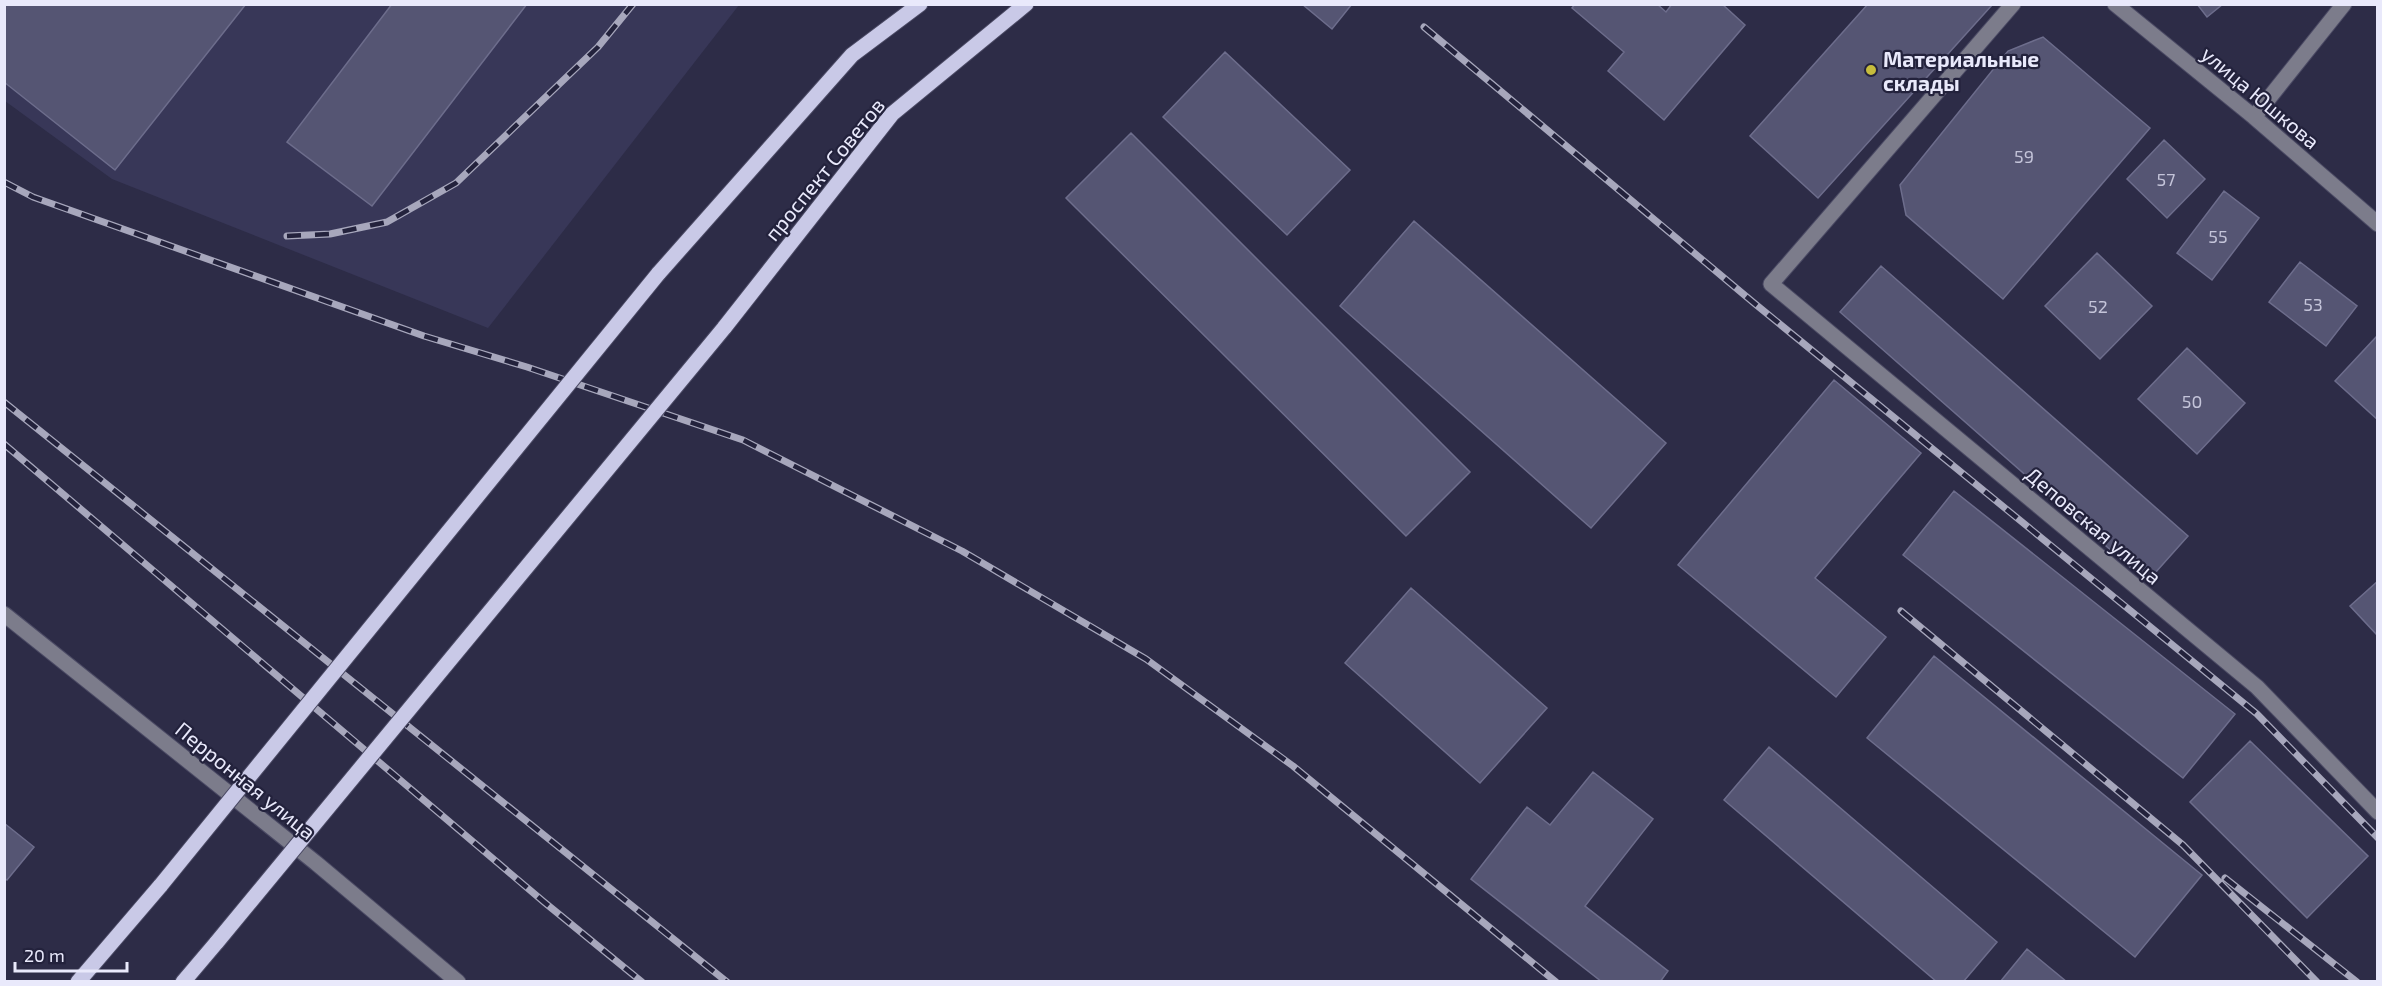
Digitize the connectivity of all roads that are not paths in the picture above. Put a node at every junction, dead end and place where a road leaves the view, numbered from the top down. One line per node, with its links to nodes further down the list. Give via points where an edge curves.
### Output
1 (920, 4): 10 (main road, bridge, via 852,55 658,274 161,885)
2 (1026, 4): 11 (main road, проспект Советов, bridge, via 892,114 724,328)
3 (2013, 4): 9 (street, Деповская улица, via 1771,284 2257,687)
4 (2115, 4): 6 (street, улица Юшкова)
5 (2344, 4): 6 (street)
6 (2254, 117): 7 (street, улица Юшкова)
7 (2378, 224)
8 (4, 614): 12 (street, Перронная улица)
9 (2378, 812)
10 (78, 981)
11 (183, 981)
12 (458, 981)

